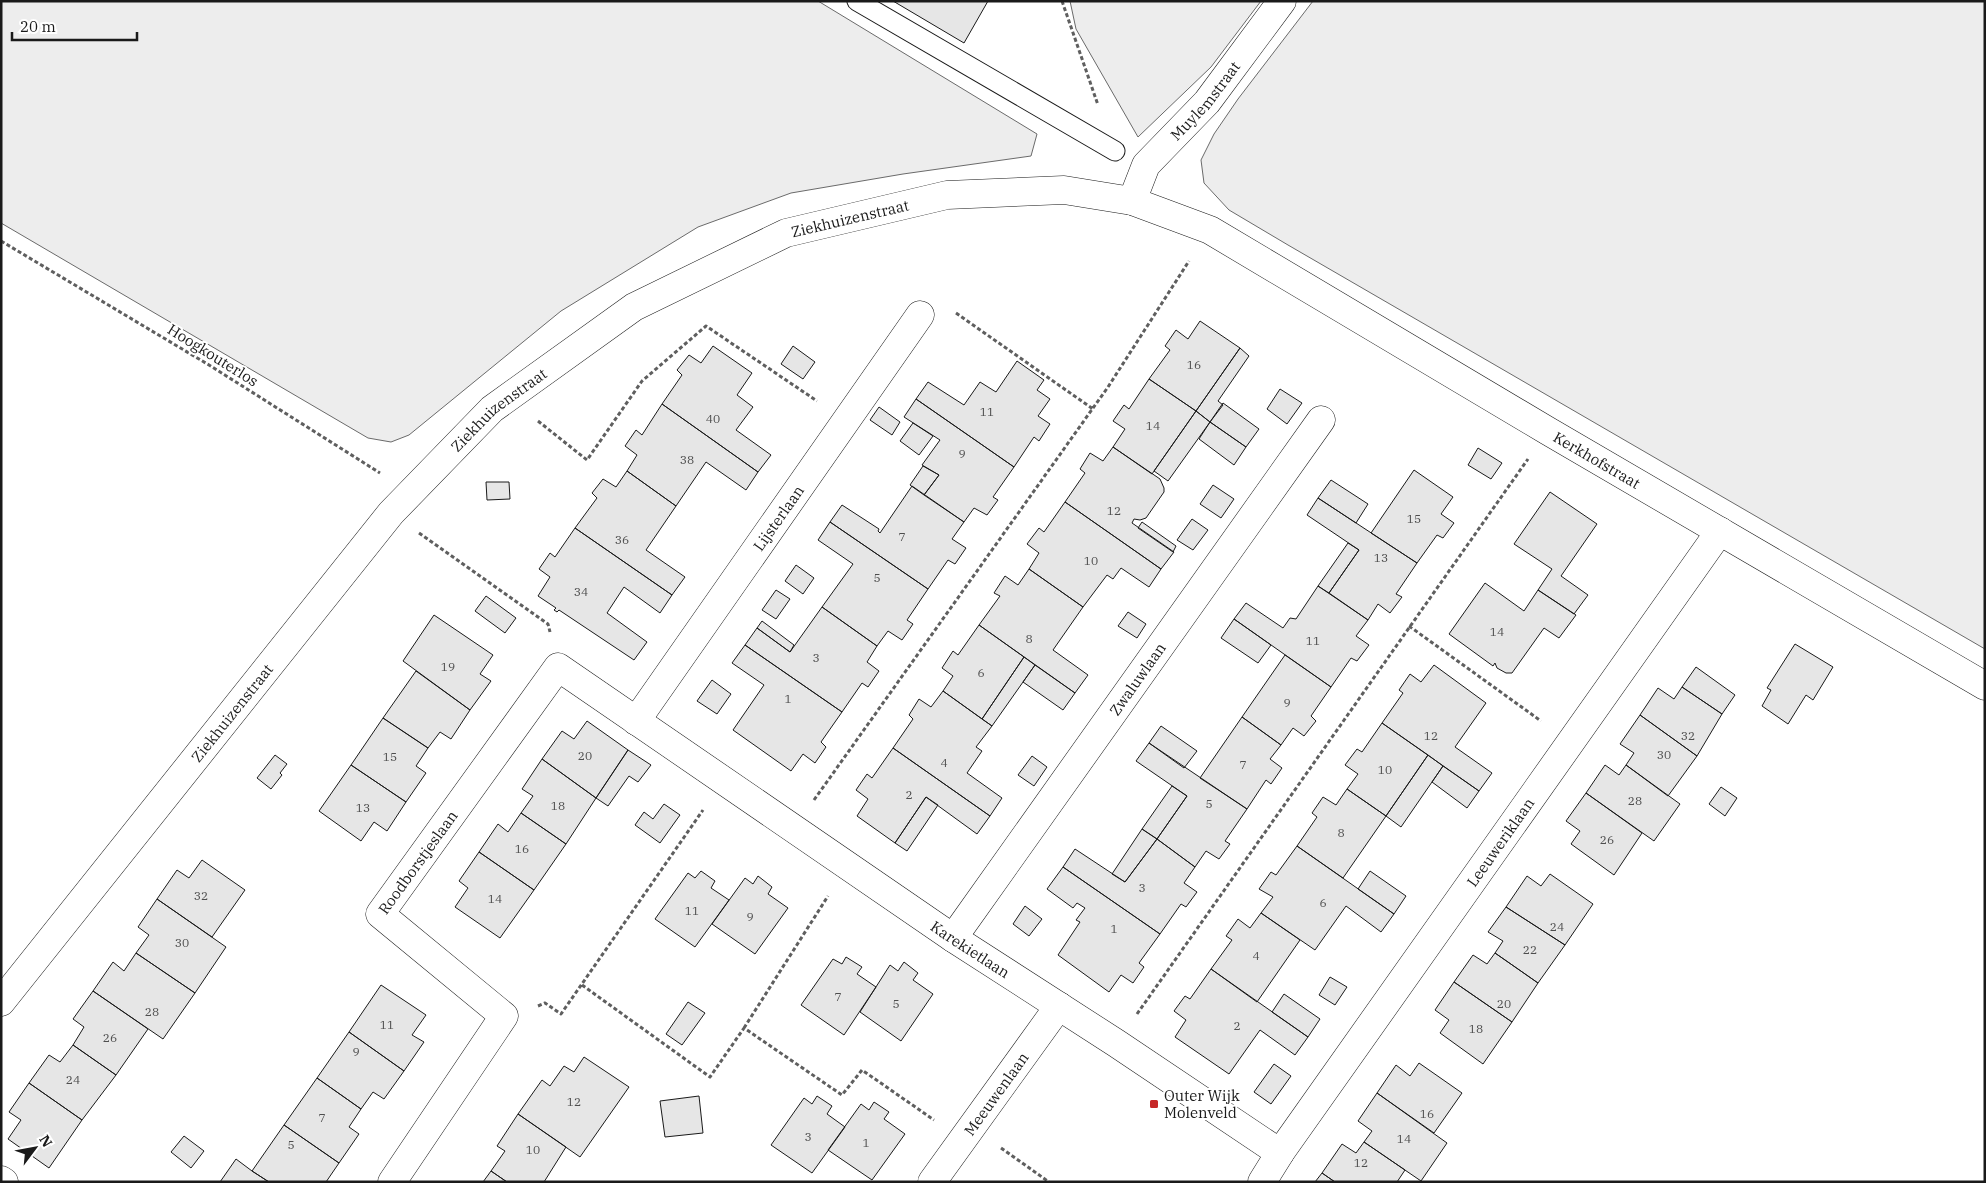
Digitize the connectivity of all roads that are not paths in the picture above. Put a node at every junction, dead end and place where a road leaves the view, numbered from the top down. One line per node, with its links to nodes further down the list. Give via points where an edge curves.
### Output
1 (857, 1): 3 (lane)
2 (1282, 1): 4 (street, Muylemstraat, via 1207,102 1146,165)
3 (1115, 151)
4 (1132, 201): 5 (street, Ziekhuizenstraat); 12 (street, Ziekhuizenstraat, via 1064,190 947,195 786,233 634,307 492,410 410,492)
5 (1210, 230): 8 (street, Kerkhofstraat)
6 (920, 315): 10 (street, Lijsterlaan)
7 (1321, 420): 11 (street, Zwaluwlaan)
8 (1720, 531): 9 (street, Kerkhofstraat); 14 (street, Leeuweriklaan)
9 (1985, 686)
10 (636, 720): 11 (street, Karekietlaan); 17 (street, Roodborstjeslaan, via 558,667 380,914 504,1016)
11 (953, 938): 13 (street, Karekietlaan)
12 (1, 1002)
13 (1058, 1006): 14 (street, Karekietlaan); 18 (street, Meeuwenlaan)
14 (1280, 1153): 19 (street)
15 (1, 1180): 16 (street)
16 (4, 1182)
17 (392, 1182)
18 (932, 1182)
19 (1262, 1182)

